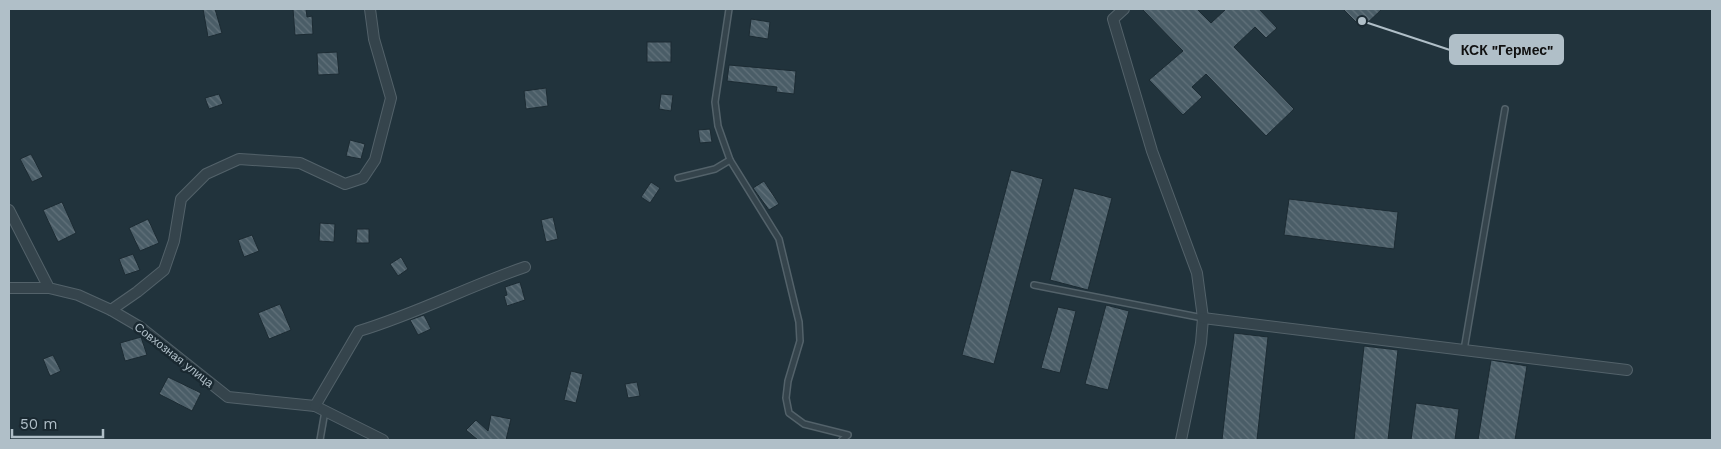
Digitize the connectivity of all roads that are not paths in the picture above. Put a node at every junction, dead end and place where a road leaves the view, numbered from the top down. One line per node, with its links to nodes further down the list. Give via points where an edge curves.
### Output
1 (370, 9): 12 (street, via 374,39 390,98 374,160 363,178 345,184 300,163 239,159 206,174 181,199 174,241 164,270)
2 (729, 9): 5 (lane, via 715,102 718,126)
3 (1124, 9): 13 (street, via 1113,19 1152,151 1197,274)
4 (1505, 109): 14 (lane)
5 (730, 160): 6 (lane, via 714,169); 20 (lane, via 779,239 799,322 800,341 786,398 789,413 804,424 848,435)
6 (678, 178)
7 (9, 210): 11 (street)
8 (525, 267): 16 (street, via 387,323 359,331)
9 (1034, 285): 13 (lane)
10 (9, 288): 11 (street, Совхозная улица)
11 (49, 288): 12 (street, Совхозная улица, via 78,295)
12 (111, 310): 16 (street, Совхозная улица, via 140,327 228,397)
13 (1203, 318): 14 (street); 21 (street)
14 (1464, 350): 15 (street)
15 (1627, 370)
16 (316, 406): 17 (street, Совхозная улица)
17 (325, 411): 18 (lane); 19 (street, Совхозная улица)
18 (320, 440)
19 (383, 440)
20 (842, 440)
21 (1181, 440)

